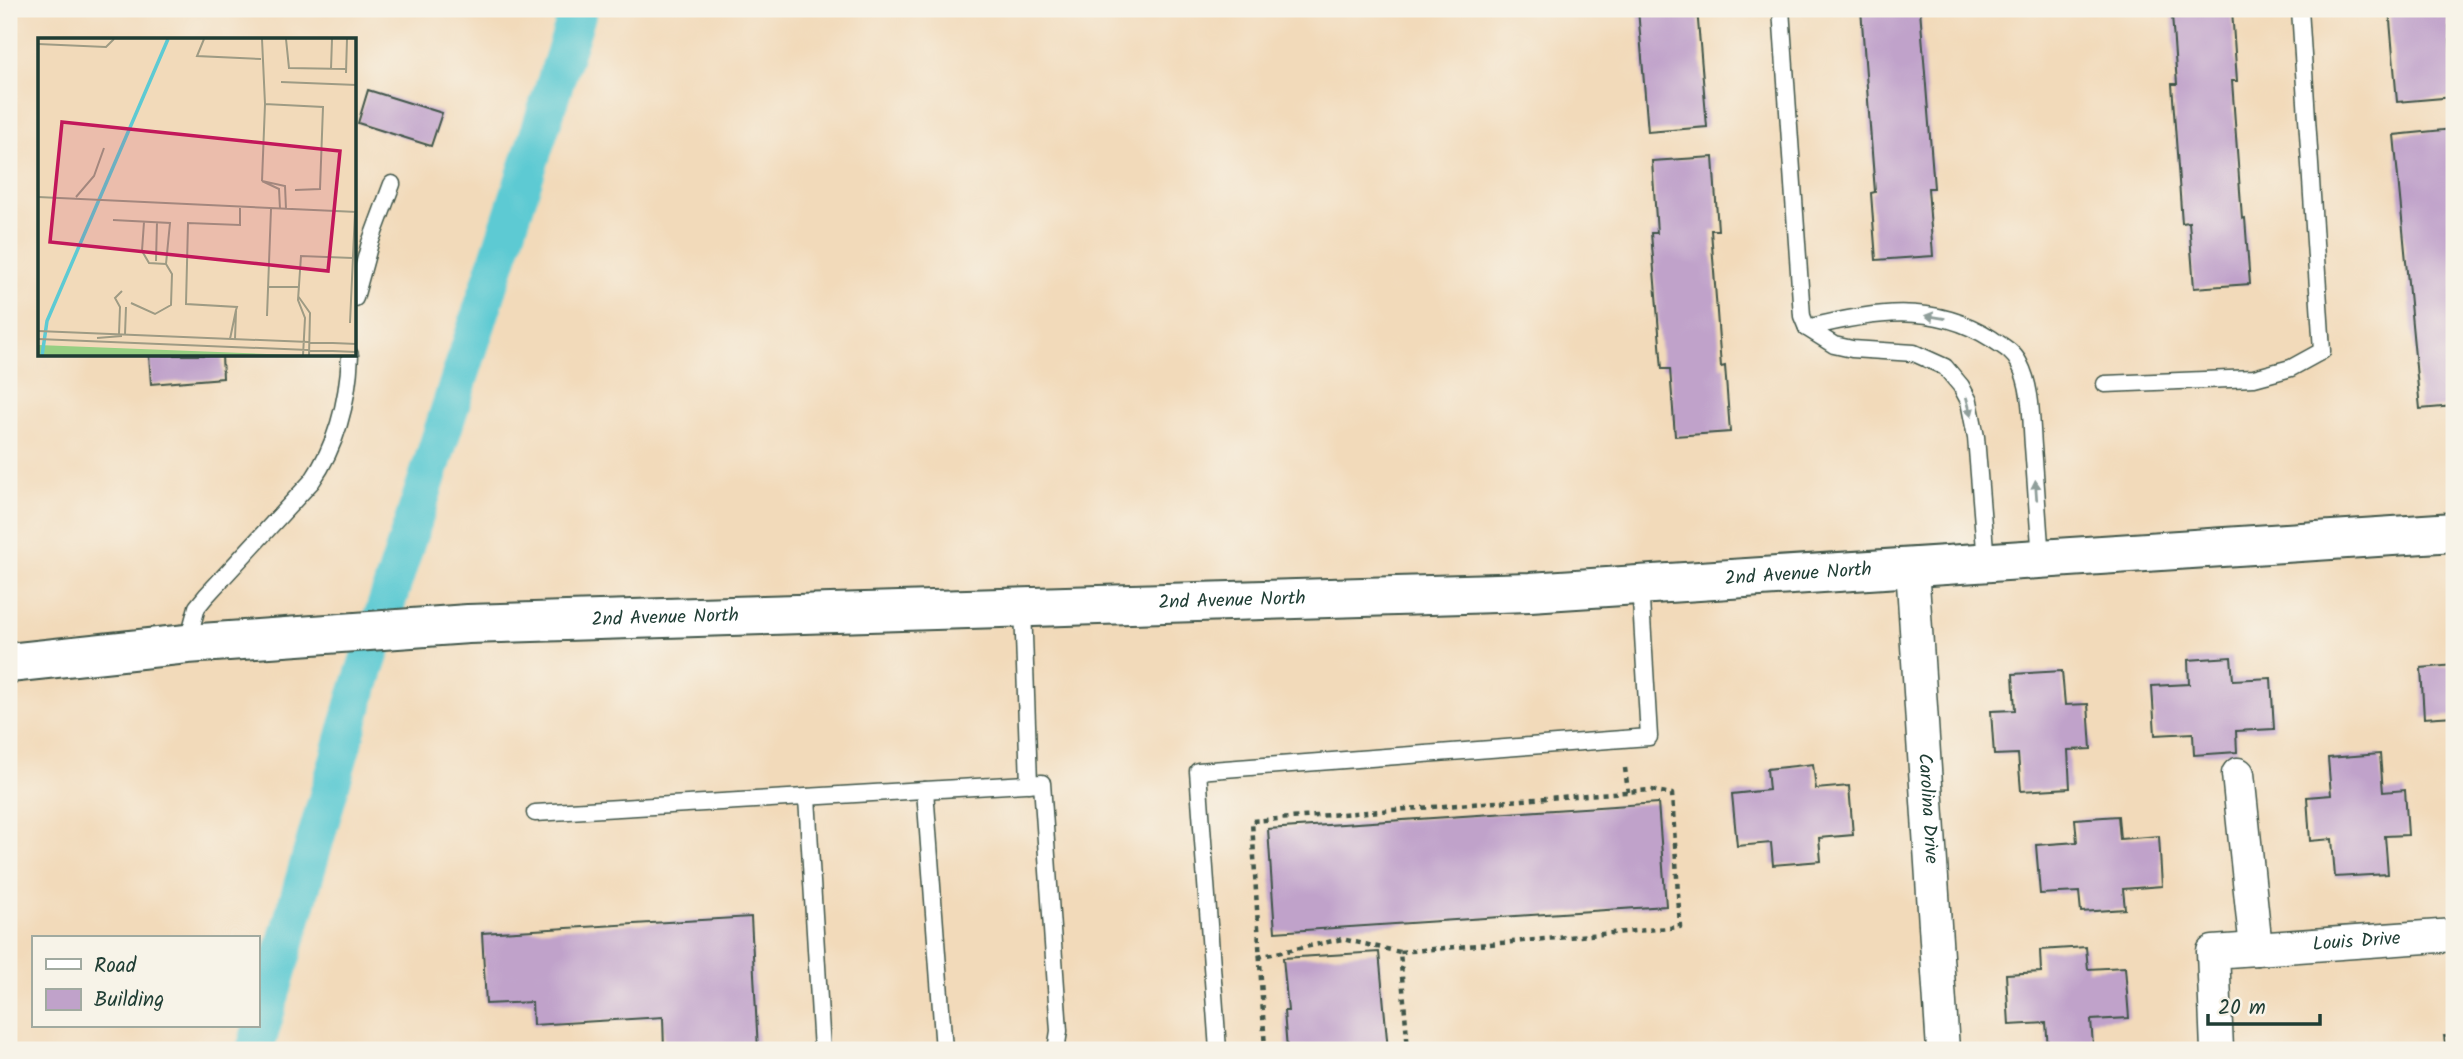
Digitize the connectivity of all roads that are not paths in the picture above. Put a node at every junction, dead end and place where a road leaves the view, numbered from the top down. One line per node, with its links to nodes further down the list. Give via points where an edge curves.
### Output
1 (1781, 9): 5 (lane, via 1802,316)
2 (2300, 9): 7 (lane, via 2322,351 2291,368 2254,378)
3 (392, 184): 4 (lane)
4 (357, 291)
5 (1807, 328): 9 (lane, one-way to 5, via 2028,393 2020,364 2010,351 1955,320 1906,313 1869,313); 10 (lane, one-way to 10, via 1834,345 1914,353 1945,367 1961,386 1976,437)
6 (350, 357): 14 (lane, via 344,410 323,465 197,607)
7 (2105, 384)
8 (2454, 532): 9 (street, 2nd Avenue North)
9 (2040, 558): 10 (street, 2nd Avenue North)
10 (1986, 562): 11 (street, 2nd Avenue North)
11 (1912, 567): 12 (street, 2nd Avenue North); 27 (street, Carolina Drive)
12 (1640, 584): 13 (street, 2nd Avenue North, via 1530,592); 26 (lane, via 1649,737 1198,771)
13 (1023, 606): 14 (street, 2nd Avenue North, via 468,624); 17 (lane)
14 (187, 644): 15 (street, 2nd Avenue North)
15 (9, 663)
16 (2238, 774): 22 (street)
17 (1029, 784): 18 (lane); 25 (lane, via 1042,783 1059,1031)
18 (925, 790): 19 (lane); 24 (lane)
19 (807, 797): 20 (lane); 23 (lane)
20 (535, 813)
21 (2454, 935): 22 (street, Louis Drive)
22 (2256, 949): 28 (street, Louis Drive, via 2213,952)
23 (822, 1050)
24 (944, 1050)
25 (1056, 1050)
26 (1218, 1050)
27 (1943, 1050)
28 (2217, 1050)

